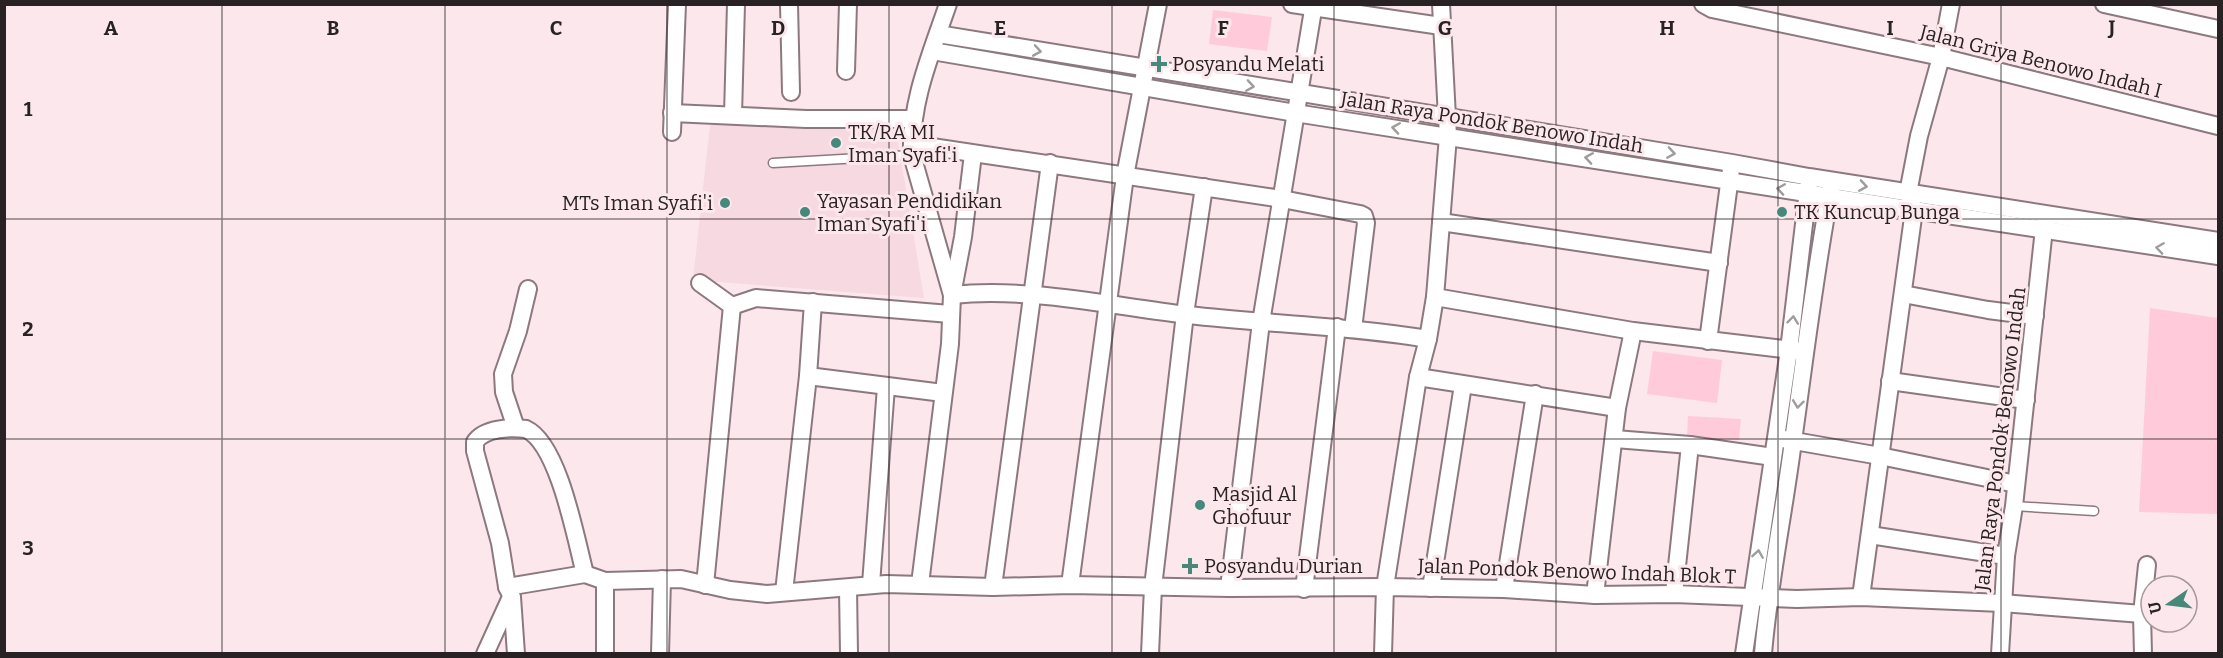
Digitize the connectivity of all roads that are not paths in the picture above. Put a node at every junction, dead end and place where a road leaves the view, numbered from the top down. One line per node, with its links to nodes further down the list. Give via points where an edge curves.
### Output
1 (677, 4): 23 (street)
2 (736, 4): 25 (street)
3 (789, 4): 21 (street)
4 (848, 4): 19 (street)
5 (948, 4): 15 (street)
6 (1158, 4): 18 (street)
7 (1292, 4): 11 (street)
8 (1441, 4): 13 (street)
9 (1951, 4): 17 (street)
10 (2104, 4): 14 (street)
11 (1314, 6): 13 (street); 22 (street)
12 (1707, 7): 17 (street, Jalan Griya Benowo Indah I)
13 (1441, 26): 26 (street)
14 (2218, 29)
15 (938, 34): 16 (street); 18 (street, Jalan Raya Pondok Benowo Indah, one-way to 18)
16 (932, 51): 20 (street, Jalan Raya Pondok Benowo Indah); 27 (street)
17 (1941, 57): 28 (street, Jalan Griya Benowo Indah I); 41 (street)
18 (1146, 69): 20 (street); 22 (street, Jalan Raya Pondok Benowo Indah, one-way to 22)
19 (846, 71)
20 (1143, 87): 24 (street, Jalan Raya Pondok Benowo Indah); 36 (street)
21 (791, 92)
22 (1300, 94): 24 (street); 26 (street, Jalan Raya Pondok Benowo Indah)
23 (672, 113): 25 (street); 29 (street)
24 (1296, 113): 30 (street, Jalan Raya Pondok Benowo Indah, one-way to 24); 42 (street)
25 (733, 115): 27 (street)
26 (1446, 116): 30 (street); 35 (street, Jalan Raya Pondok Benowo Indah, one-way to 35)
27 (912, 119): 31 (street)
28 (2218, 126)
29 (672, 132)
30 (1448, 136): 37 (street, Jalan Raya Pondok Benowo Indah, one-way to 30); 44 (street)
31 (912, 149): 32 (street); 33 (lane); 52 (street)
32 (973, 154): 34 (street); 52 (street)
33 (773, 163)
34 (1050, 163): 36 (street); 53 (street)
35 (1732, 163): 37 (street); 38 (street, Jalan Raya Pondok Benowo Indah)
36 (1125, 176): 39 (street); 56 (street)
37 (1728, 180): 38 (street, Jalan Raya Pondok Benowo Indah, one-way to 37); 48 (street)
38 (1809, 185): 40 (street, Jalan Raya Pondok Benowo Indah); 66 (street, one-way to 38)
39 (1204, 187): 42 (street); 59 (street)
40 (1831, 189): 41 (street, Jalan Raya Pondok Benowo Indah, one-way to 41); 43 (street, Jalan Raya Pondok Benowo Indah); 66 (street)
41 (1908, 193): 43 (street); 45 (street, Jalan Raya Pondok Benowo Indah)
42 (1282, 199): 61 (street); 62 (street, via 1366,218)
43 (1914, 210): 45 (street, Jalan Raya Pondok Benowo Indah); 51 (street)
44 (1441, 222): 48 (street); 54 (street)
45 (2047, 222): 46 (street, Jalan Raya Pondok Benowo Indah); 47 (street, Jalan Raya Pondok Benowo Indah, one-way to 45); 60 (street, Jalan Raya Pondok Benowo Indah)
46 (2218, 241)
47 (2218, 256)
48 (1719, 263): 65 (street)
49 (700, 283): 57 (street)
50 (528, 289): 76 (street, via 503,374 504,392)
51 (1903, 294): 60 (street); 69 (street)
52 (952, 295): 53 (street); 58 (street)
53 (1032, 296): 56 (street); 97 (street)
54 (1435, 297): 63 (street); 64 (street)
55 (813, 302): 57 (street, via 756,298); 58 (street); 67 (street)
56 (1108, 303): 59 (street); 96 (street)
57 (732, 306): 95 (street)
58 (950, 314): 72 (street)
59 (1185, 314): 61 (street); 98 (street)
60 (2035, 316): 74 (street, Jalan Raya Pondok Benowo Indah)
61 (1261, 322): 62 (street); 101 (street)
62 (1345, 328): 64 (street); 103 (street)
63 (1633, 331): 65 (street); 75 (street)
64 (1428, 339): 68 (street)
65 (1708, 341): 66 (street)
66 (1796, 351): 77 (street); 79 (street, one-way to 79)
67 (808, 376): 71 (street); 106 (street)
68 (1418, 377): 70 (street); 99 (street)
69 (1890, 381): 74 (street); 81 (street)
70 (1463, 385): 73 (street); 102 (street)
71 (886, 387): 72 (street); 93 (street)
72 (943, 393): 94 (street)
73 (1535, 394): 75 (street); 104 (street)
74 (2026, 400): 83 (street, Jalan Raya Pondok Benowo Indah)
75 (1617, 408): 78 (street)
76 (516, 428): 89 (street, via 531,431 550,457); 105 (street, via 484,433 474,445)
77 (1776, 437): 79 (street); 82 (street)
78 (1615, 439): 80 (street); 108 (street)
79 (1793, 440): 81 (street); 109 (street)
80 (1689, 445): 82 (street); 107 (street)
81 (1880, 456): 83 (street); 86 (street)
82 (1773, 457): 109 (street, one-way to 82)
83 (2016, 484): 84 (street, Jalan Raya Pondok Benowo Indah)
84 (2014, 506): 85 (lane); 87 (street, Jalan Raya Pondok Benowo Indah)
85 (2094, 511)
86 (1870, 535): 87 (street); 110 (street)
87 (2006, 556): 111 (street, Jalan Raya Pondok Benowo Indah)
88 (2147, 565): 90 (street)
89 (585, 574): 92 (street); 105 (street)
90 (2146, 574)
91 (662, 579): 92 (street, Jalan Pondok Benowo Indah Blok T); 95 (street, Jalan Pondok Benowo Indah Blok T); 117 (street)
92 (605, 581): 116 (street)
93 (871, 584): 94 (street, Jalan Pondok Benowo Indah Blok T); 100 (street, Jalan Pondok Benowo Indah Blok T)
94 (920, 584): 97 (street, Jalan Pondok Benowo Indah Blok T)
95 (705, 585): 106 (street, Jalan Pondok Benowo Indah Blok T, via 753,593)
96 (1070, 585): 97 (street, Jalan Pondok Benowo Indah Blok T); 98 (street, Jalan Pondok Benowo Indah Blok T)
97 (993, 587)
98 (1153, 587): 101 (street, Jalan Pondok Benowo Indah Blok T); 119 (street)
99 (1386, 587): 102 (street, Jalan Pondok Benowo Indah Blok T); 103 (street, Jalan Pondok Benowo Indah Blok T); 120 (street)
100 (848, 588): 106 (street, Jalan Pondok Benowo Indah Blok T); 118 (street)
101 (1229, 588): 103 (street, Jalan Pondok Benowo Indah Blok T)
102 (1431, 588): 104 (street, Jalan Pondok Benowo Indah Blok T)
103 (1304, 589)
104 (1504, 589): 108 (street, Jalan Pondok Benowo Indah Blok T)
105 (509, 592): 114 (street); 115 (street)
106 (784, 592)
107 (1674, 594): 108 (street, Jalan Pondok Benowo Indah Blok T); 109 (street, Jalan Pondok Benowo Indah Blok T)
108 (1595, 595)
109 (1760, 597): 110 (street, Jalan Pondok Benowo Indah Blok T); 121 (street); 122 (street)
110 (1861, 597): 111 (street, Jalan Pondok Benowo Indah Blok T)
111 (2002, 603): 112 (street, Jalan Pondok Benowo Indah Blok T); 123 (street, Jalan Raya Pondok Benowo Indah)
112 (2139, 614)
113 (2142, 634): 124 (street)
114 (485, 654)
115 (516, 654)
116 (605, 654)
117 (660, 654)
118 (849, 654)
119 (1150, 654)
120 (1383, 654)
121 (1744, 654)
122 (1763, 654)
123 (2000, 654)
124 (2143, 654)

